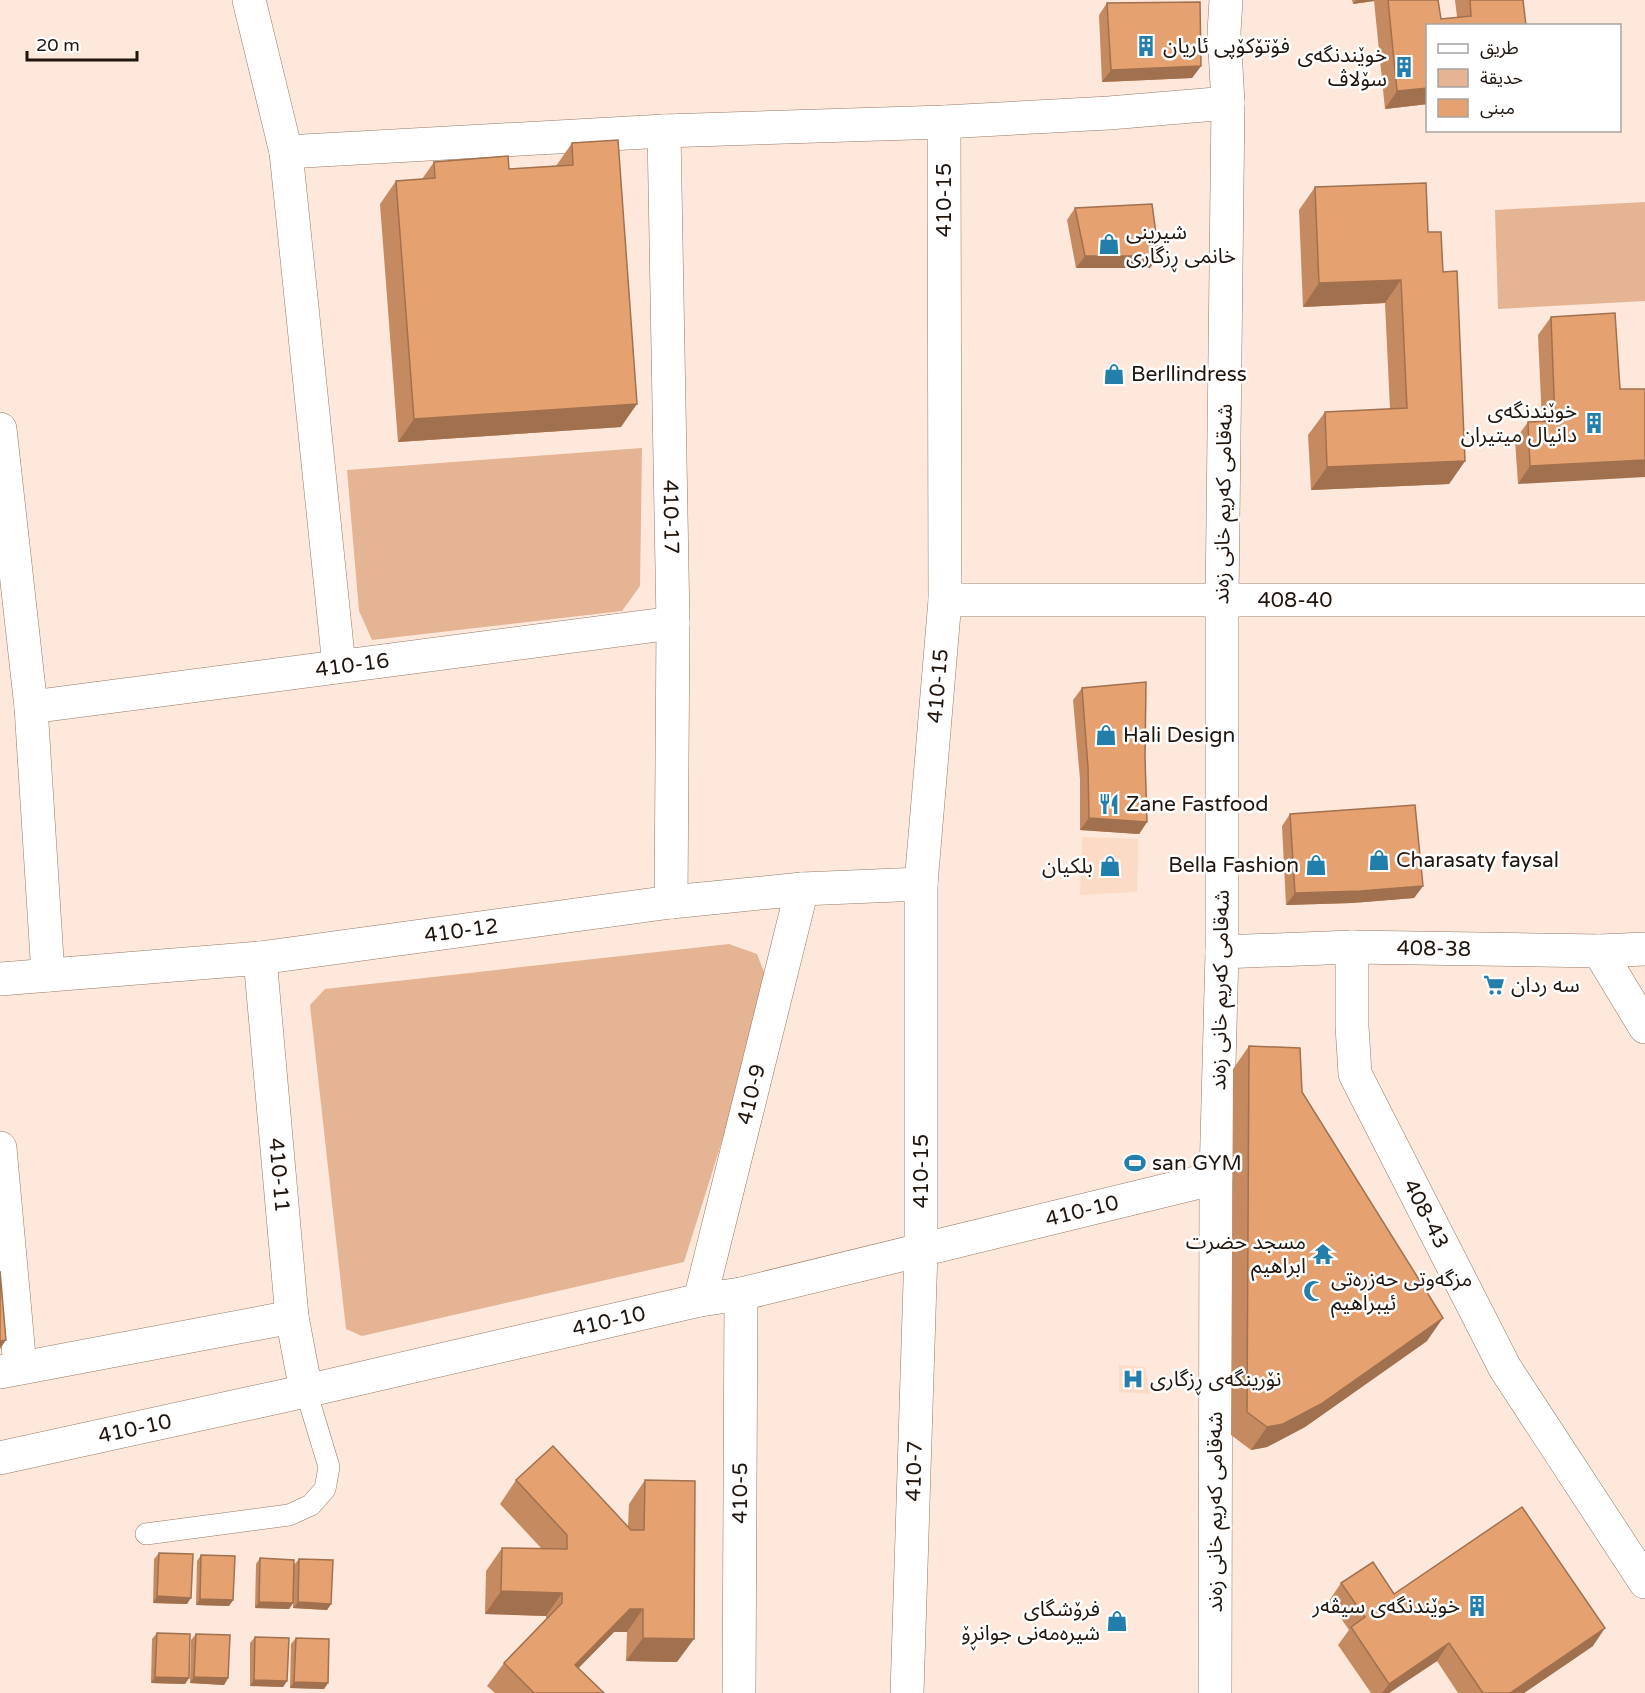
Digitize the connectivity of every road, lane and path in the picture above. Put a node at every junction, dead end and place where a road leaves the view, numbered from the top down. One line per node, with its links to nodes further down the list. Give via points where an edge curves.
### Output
1 (249, 0): 6 (street)
2 (1226, 0): 3 (street, شەقامی کەریم خانی زەند)
3 (1228, 103): 4 (street); 10 (street, شەقامی کەریم خانی زەند)
4 (944, 122): 5 (street); 8 (street, 410-15)
5 (664, 131): 6 (street); 11 (street, 410-17)
6 (286, 152): 12 (street)
7 (0, 429): 13 (street)
8 (945, 600): 10 (street, 408-40); 14 (street, 410-15)
9 (1645, 600): 10 (street, 408-40)
10 (1222, 602): 20 (street, شەقامی کەریم خانی زەند)
11 (673, 623): 12 (street, 410-16); 16 (street, 410-17)
12 (339, 666): 13 (street, 410-16)
13 (31, 707): 22 (street)
14 (921, 884): 15 (street, 410-12); 27 (street, 410-15)
15 (802, 889): 16 (street, 410-12); 29 (street, 410-9)
16 (671, 902): 21 (street, 410-12)
17 (1352, 947): 19 (street, 408-38); 20 (street, 408-38); 35 (street, 408-43, via 1355,1074 1505,1368)
18 (1645, 949): 19 (street, 408-38)
19 (1599, 951): 24 (street)
20 (1222, 952): 26 (street, شەقامی کەریم خانی زەند)
21 (260, 958): 22 (street, 410-12); 30 (street, 410-11)
22 (48, 975): 23 (street, 410-12)
23 (0, 979)
24 (1645, 1027)
25 (0, 1148): 31 (street)
26 (1216, 1178): 27 (street, 410-10); 38 (street, شەقامی کەریم خانی زەند)
27 (921, 1250): 28 (street, 410-10); 37 (street, 410-7)
28 (741, 1294): 29 (street, 410-10); 36 (street, 410-5)
29 (700, 1300): 32 (street, 410-10)
30 (292, 1317): 31 (street); 32 (street, 410-11)
31 (10, 1369)
32 (306, 1391): 33 (street, 410-10); 34 (lane, via 328,1467 325,1489 311,1505 289,1515)
33 (0, 1458)
34 (146, 1534)
35 (1645, 1582)
36 (739, 1693)
37 (907, 1693)
38 (1215, 1693)

